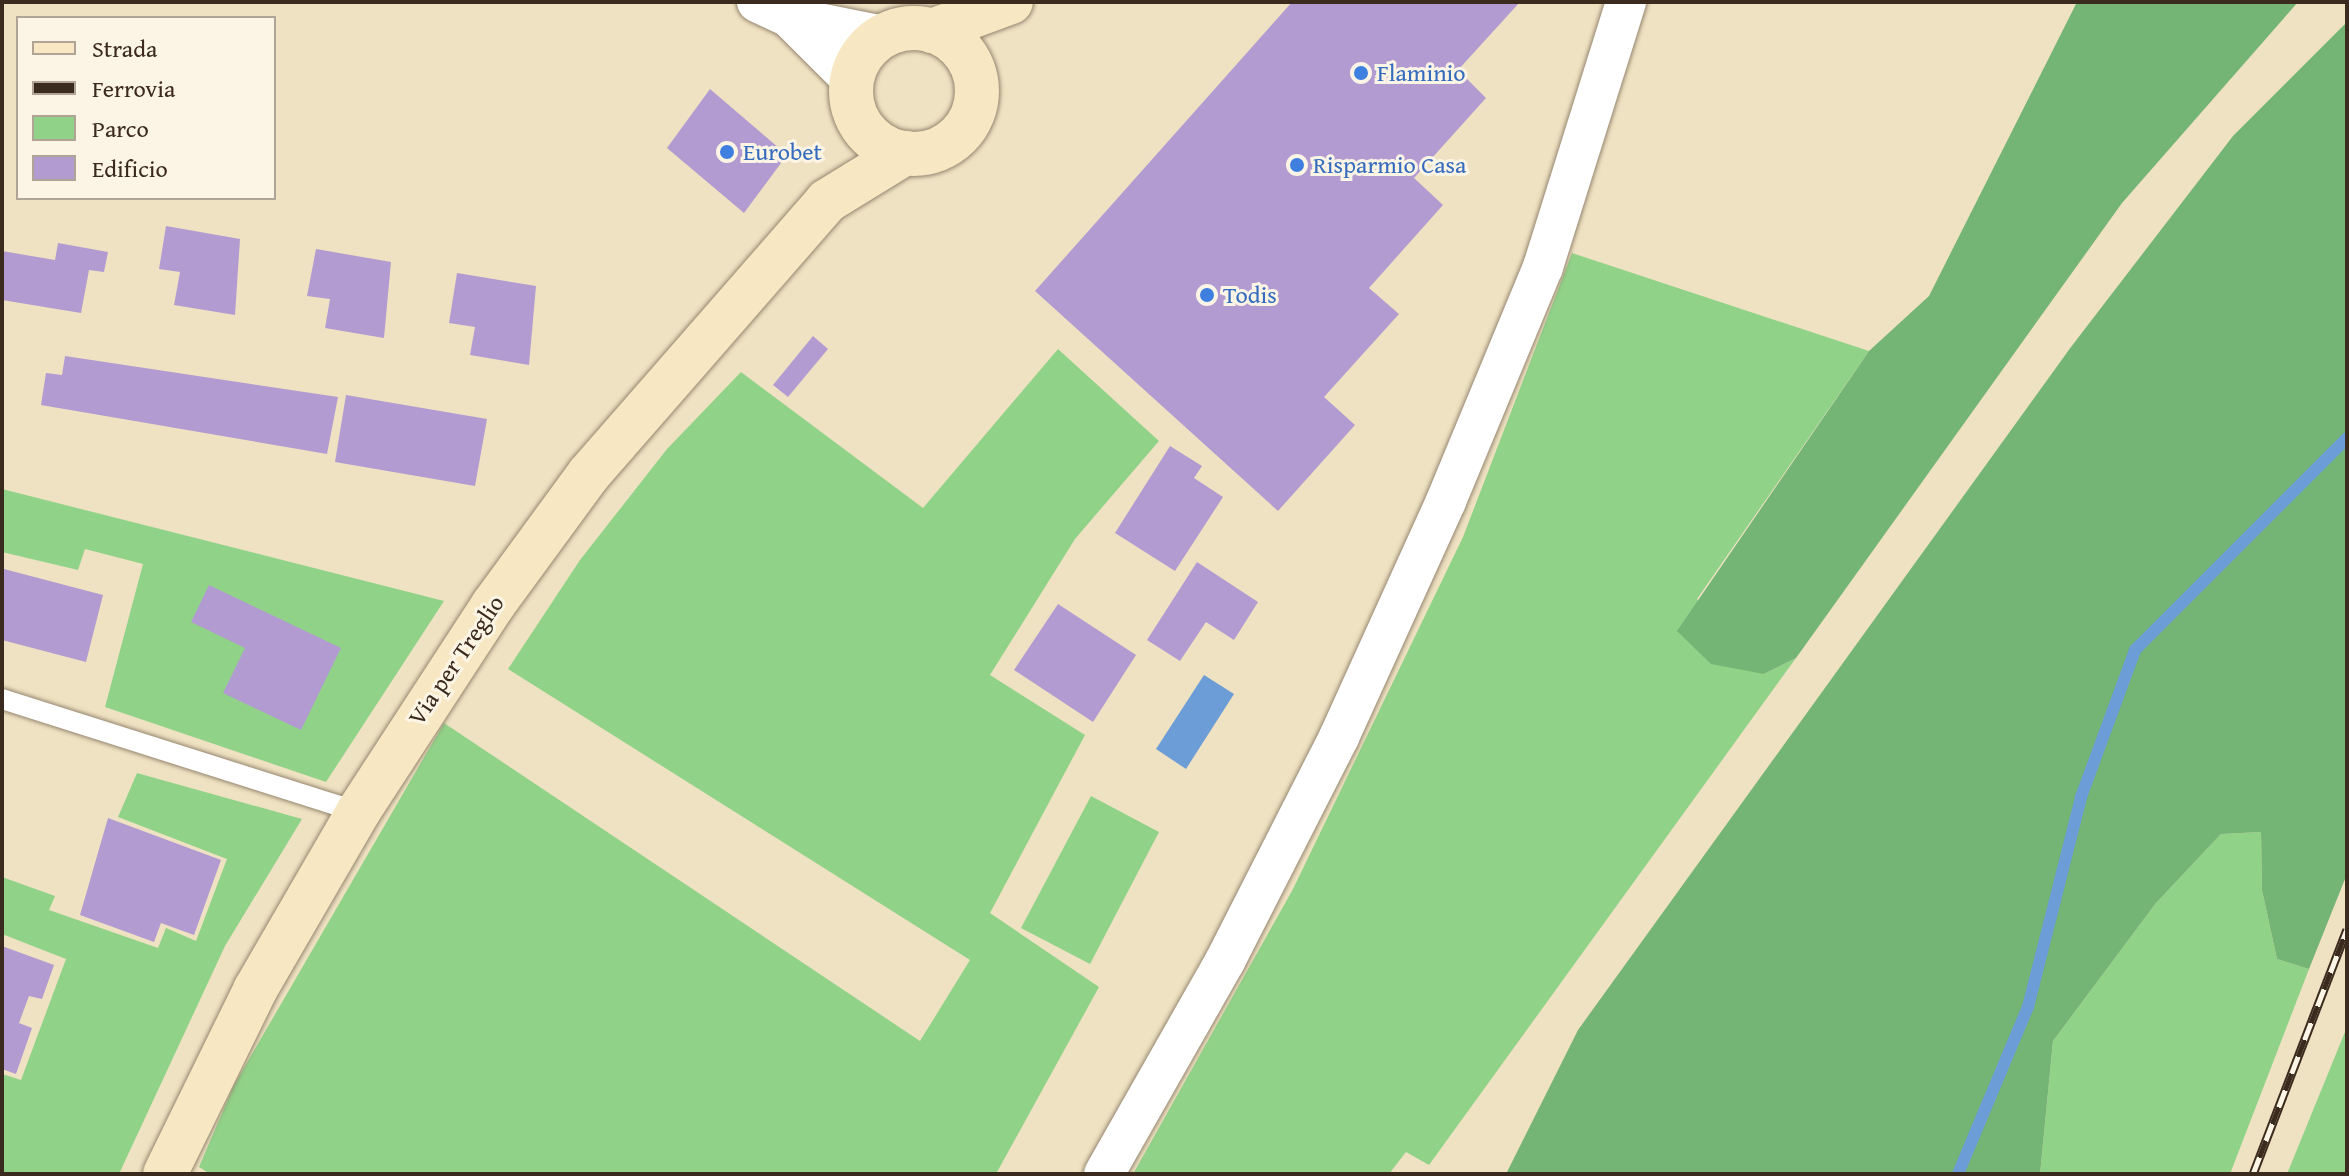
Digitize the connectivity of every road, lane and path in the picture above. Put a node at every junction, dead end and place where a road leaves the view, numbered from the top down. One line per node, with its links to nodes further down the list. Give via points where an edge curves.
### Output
1 (1012, 2): 4 (main road); 6 (main road)
2 (1626, 2): 13 (street, via 1543,267 1440,515 1240,933)
3 (782, 7): 5 (street); 7 (street)
4 (932, 31): 5 (main road); 6 (main road, via 956,44)
5 (884, 36): 7 (main road, via 863,55)
6 (975, 74): 8 (main road, via 975,109 962,133 932,152)
7 (855, 100): 8 (main road, via 881,145); 9 (main road, Via per Treglio)
8 (905, 153): 9 (main road, Via per Treglio)
9 (827, 201): 11 (main road, Via per Treglio, via 589,474)
10 (2, 699): 11 (lane)
11 (358, 812): 12 (main road, Via per Treglio, via 255,990)
12 (165, 1174)
13 (1104, 1174)

